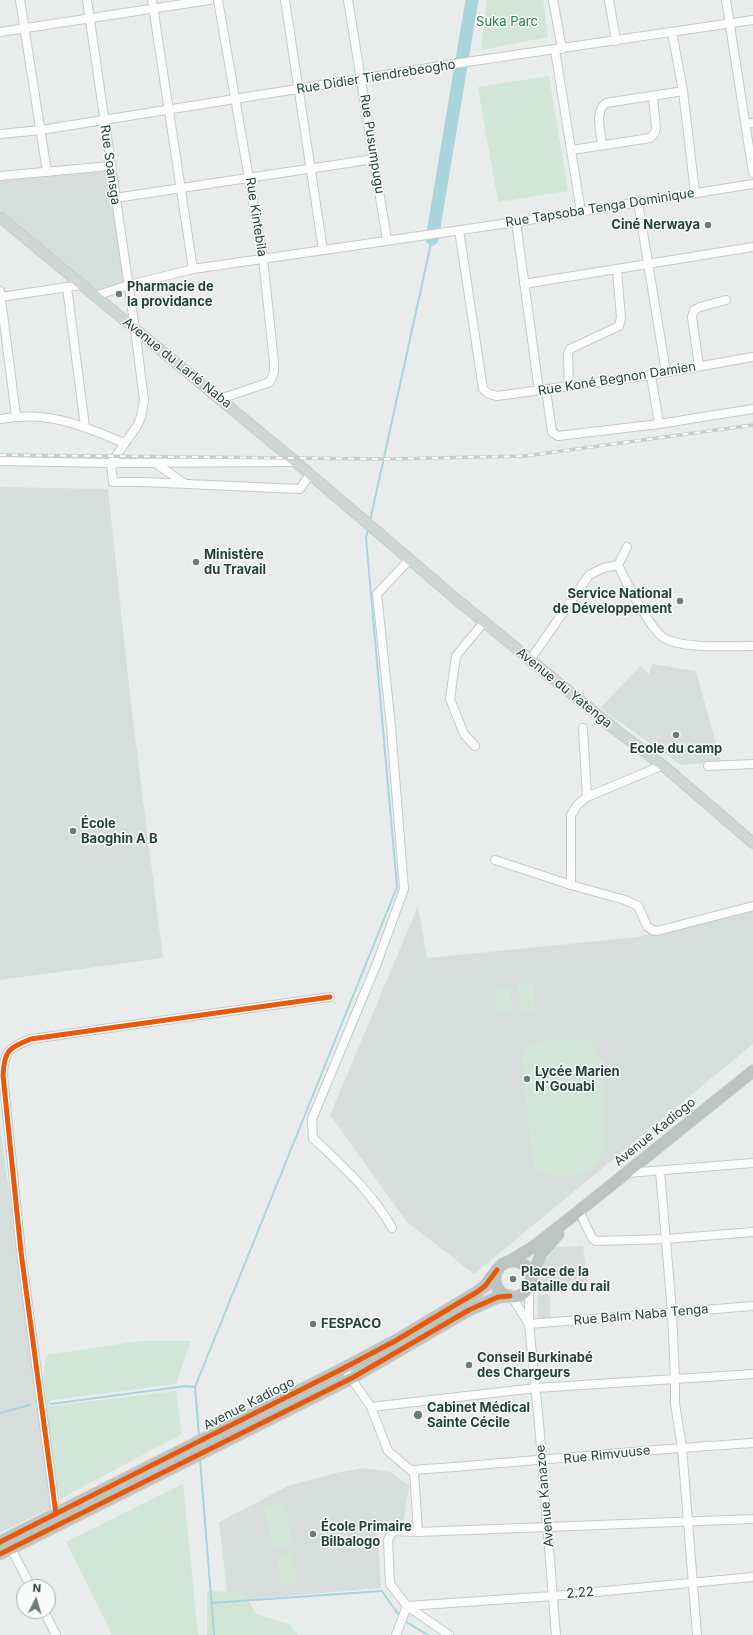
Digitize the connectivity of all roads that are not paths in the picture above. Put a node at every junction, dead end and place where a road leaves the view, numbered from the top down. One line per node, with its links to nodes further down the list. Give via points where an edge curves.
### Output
1 (20, 0): 14 (street)
2 (87, 0): 11 (street, Rue Soansga)
3 (209, 0): 10 (street)
4 (218, 0): 23 (street, Rue Kintebila)
5 (285, 0): 20 (street)
6 (348, 0): 19 (street, Rue Pusumpugu)
7 (553, 0): 18 (street)
8 (609, 0): 17 (street)
9 (726, 0): 13 (street)
10 (153, 4): 11 (street); 24 (street)
11 (89, 18): 14 (street); 25 (street, Rue Soansga)
12 (753, 20): 13 (street, Rue Didier Tiendrebeogho)
13 (729, 23): 16 (street, Rue Didier Tiendrebeogho); 26 (street)
14 (24, 29): 15 (street); 27 (street)
15 (0, 32)
16 (672, 32): 17 (street, Rue Didier Tiendrebeogho); 21 (street)
17 (616, 41): 18 (street, Rue Didier Tiendrebeogho)
18 (558, 49): 19 (street, Rue Didier Tiendrebeogho); 30 (street)
19 (362, 78): 20 (street, Rue Didier Tiendrebeogho); 31 (street, Rue Pusumpugu)
20 (299, 89): 23 (street, Rue Didier Tiendrebeogho); 33 (street)
21 (683, 91): 22 (street); 40 (street)
22 (653, 97): 29 (street, via 656,129 650,138); 29 (street, via 606,103 601,106 599,112)
23 (234, 99): 24 (street, Rue Didier Tiendrebeogho); 37 (street, Rue Kintebila)
24 (169, 109): 25 (street, Rue Didier Tiendrebeogho); 39 (street)
25 (104, 119): 27 (street, Rue Didier Tiendrebeogho); 32 (street, Rue Soansga)
26 (749, 124): 35 (street)
27 (41, 130): 28 (street, Rue Didier Tiendrebeogho); 34 (street)
28 (0, 134)
29 (602, 145): 30 (street)
30 (572, 150): 43 (street)
31 (374, 159): 33 (street); 47 (street, Rue Pusumpugu)
32 (110, 166): 34 (street); 41 (street, Rue Soansga)
33 (310, 169): 37 (street); 49 (street)
34 (46, 172): 36 (street)
35 (753, 174)
36 (0, 176)
37 (250, 177): 39 (street); 50 (street, Rue Kintebila)
38 (753, 184): 40 (street, Rue Tapsoba Tenga Dominique)
39 (180, 187): 41 (street); 52 (street)
40 (695, 192): 42 (street, Rue Tapsoba Tenga Dominique)
41 (115, 198): 56 (street, Rue Soansga)
42 (638, 202): 43 (street, Rue Tapsoba Tenga Dominique); 51 (street)
43 (581, 212): 45 (street, Rue Tapsoba Tenga Dominique)
44 (0, 217): 55 (main road, Avenue du Larlé Naba)
45 (516, 222): 46 (street, Rue Tapsoba Tenga Dominique); 54 (street)
46 (459, 230): 47 (street, Rue Tapsoba Tenga Dominique); 67 (street, Rue Koné Begnon Damien, via 483,389 497,396)
47 (387, 240): 49 (street, Rue Tapsoba Tenga Dominique)
48 (753, 247): 51 (street)
49 (323, 250): 50 (street, Rue Tapsoba Tenga Dominique)
50 (263, 259): 52 (street, Rue Tapsoba Tenga Dominique); 68 (street, Rue Kintebila, via 274,362 273,377 266,384)
51 (649, 265): 53 (street); 64 (street)
52 (193, 269): 56 (street, Rue Tapsoba Tenga Dominique)
53 (616, 270): 54 (street); 66 (street, via 621,318 619,326 570,349)
54 (524, 284): 67 (street)
55 (81, 285): 57 (street); 59 (main road, Avenue du Larlé Naba)
56 (129, 285): 59 (street, Rue Tapsoba Tenga Dominique); 61 (street, Rue Soansga)
57 (67, 286): 58 (street); 73 (street)
58 (0, 295): 70 (street)
59 (95, 296): 61 (main road, Avenue du Larlé Naba)
60 (726, 300): 63 (street, via 694,310 692,317)
61 (135, 329): 68 (main road, Avenue du Larlé Naba); 74 (street, Rue Soansga, via 143,407 137,426)
62 (753, 358): 63 (street, Rue Koné Begnon Damien)
63 (699, 366): 64 (street, Rue Koné Begnon Damien)
64 (666, 372): 65 (street, Rue Koné Begnon Damien)
65 (651, 375): 66 (street, Rue Koné Begnon Damien); 72 (street)
66 (569, 386): 67 (street, Rue Koné Begnon Damien)
67 (543, 390): 72 (street, via 552,432 556,435)
68 (220, 399): 76 (main road, Avenue du Larlé Naba)
69 (753, 409): 72 (street)
70 (16, 416): 71 (street); 73 (street, via 52,418)
71 (0, 419)
72 (659, 424)
73 (85, 427): 74 (street)
74 (124, 443): 77 (street, Rue Soansga)
75 (0, 461): 77 (street)
76 (296, 462): 78 (street); 79 (main road, Avenue du Larlé Naba)
77 (111, 463): 78 (street); 80 (street, via 113,482)
78 (155, 463): 80 (street)
79 (310, 474): 80 (street, via 300,488); 81 (main road, Avenue du Larlé Naba)
80 (185, 484)
81 (376, 532): 83 (main road, Avenue du Yatenga)
82 (627, 547): 84 (street)
83 (409, 560): 85 (main road, Avenue du Yatenga); 104 (street, via 376,594 404,889 377,963 312,1119 313,1138 361,1185)
84 (618, 565): 86 (street, via 633,596 664,638 692,646); 87 (street, via 603,568 589,575)
85 (484, 622): 87 (main road, Avenue du Yatenga); 89 (street, via 456,656 450,699 464,734)
86 (753, 646)
87 (530, 660): 91 (main road, Avenue du Yatenga)
88 (583, 728): 93 (street)
89 (475, 746)
90 (753, 764): 92 (street)
91 (661, 766): 93 (street); 94 (main road, Avenue du Yatenga)
92 (708, 766)
93 (586, 797): 96 (street, via 578,804 572,815)
94 (753, 843)
95 (495, 860): 96 (street)
96 (571, 885): 97 (street, via 638,906 647,926 657,931)
97 (753, 906)
98 (330, 997): 125 (street, via 31,1039 15,1046 4,1058 3,1075 20,1244)
99 (753, 1071): 102 (highway, Avenue Kadiogo)
100 (753, 1163): 101 (street)
101 (660, 1171): 102 (street); 106 (street)
102 (627, 1173): 103 (highway, Avenue Kadiogo)
103 (577, 1213): 106 (street, via 596,1241); 107 (highway, Avenue Kadiogo, via 534,1247); 109 (highway, Avenue Kadiogo, via 541,1254)
104 (392, 1228)
105 (753, 1232): 106 (street)
106 (666, 1239): 112 (street)
107 (510, 1261): 108 (highway); 109 (highway, via 520,1262 525,1266 529,1271)
108 (497, 1270): 110 (highway, via 497,1286 504,1294); 114 (highway, Avenue Kadiogo, via 485,1286 464,1301)
109 (530, 1283): 110 (highway, via 521,1294); 113 (street, Avenue Kanazoe)
110 (511, 1296): 113 (street); 116 (highway, Avenue Kadiogo, via 498,1297 469,1310)
111 (753, 1306): 112 (street, Rue Balm Naba Tenga)
112 (672, 1312): 113 (street, Rue Balm Naba Tenga); 117 (street)
113 (529, 1324): 118 (street, Avenue Kanazoe)
114 (344, 1368): 116 (street); 122 (highway, Avenue Kadiogo, via 212,1435)
115 (753, 1374): 117 (street)
116 (352, 1378): 119 (street); 122 (highway, Avenue Kadiogo, via 216,1445)
117 (675, 1379): 118 (street); 121 (street, via 675,1404)
118 (536, 1388): 119 (street); 123 (street, Avenue Kanazoe)
119 (371, 1407): 124 (street, via 388,1451)
120 (753, 1442): 121 (street, Rue Rimvuuse)
121 (682, 1447): 123 (street, Rue Rimvuuse); 127 (street)
122 (184, 1454): 125 (highway, Avenue Kadiogo); 130 (highway, Avenue Kadiogo)
123 (542, 1461): 124 (street, Rue Rimvuuse); 128 (street, Avenue Kanazoe)
124 (412, 1470): 129 (street)
125 (56, 1514): 130 (highway, Avenue Kadiogo)
126 (753, 1519): 127 (street)
127 (688, 1523): 128 (street); 134 (street)
128 (548, 1527): 129 (street); 135 (street, Avenue Kanazoe)
129 (418, 1532): 136 (street, via 397,1530 391,1533 388,1540 390,1584)
130 (6, 1543): 131 (highway, Avenue Kadiogo); 133 (street)
131 (0, 1554)
132 (753, 1577): 134 (street, 2.22)
133 (26, 1579)
134 (692, 1583): 135 (street, 2.22); 142 (street)
135 (553, 1596): 136 (street, 2.22); 141 (street, Avenue Kanazoe)
136 (407, 1606): 139 (street); 140 (street)
137 (48, 1619): 138 (street)
138 (56, 1635)
139 (396, 1635)
140 (449, 1635)
141 (556, 1635)
142 (697, 1635)

